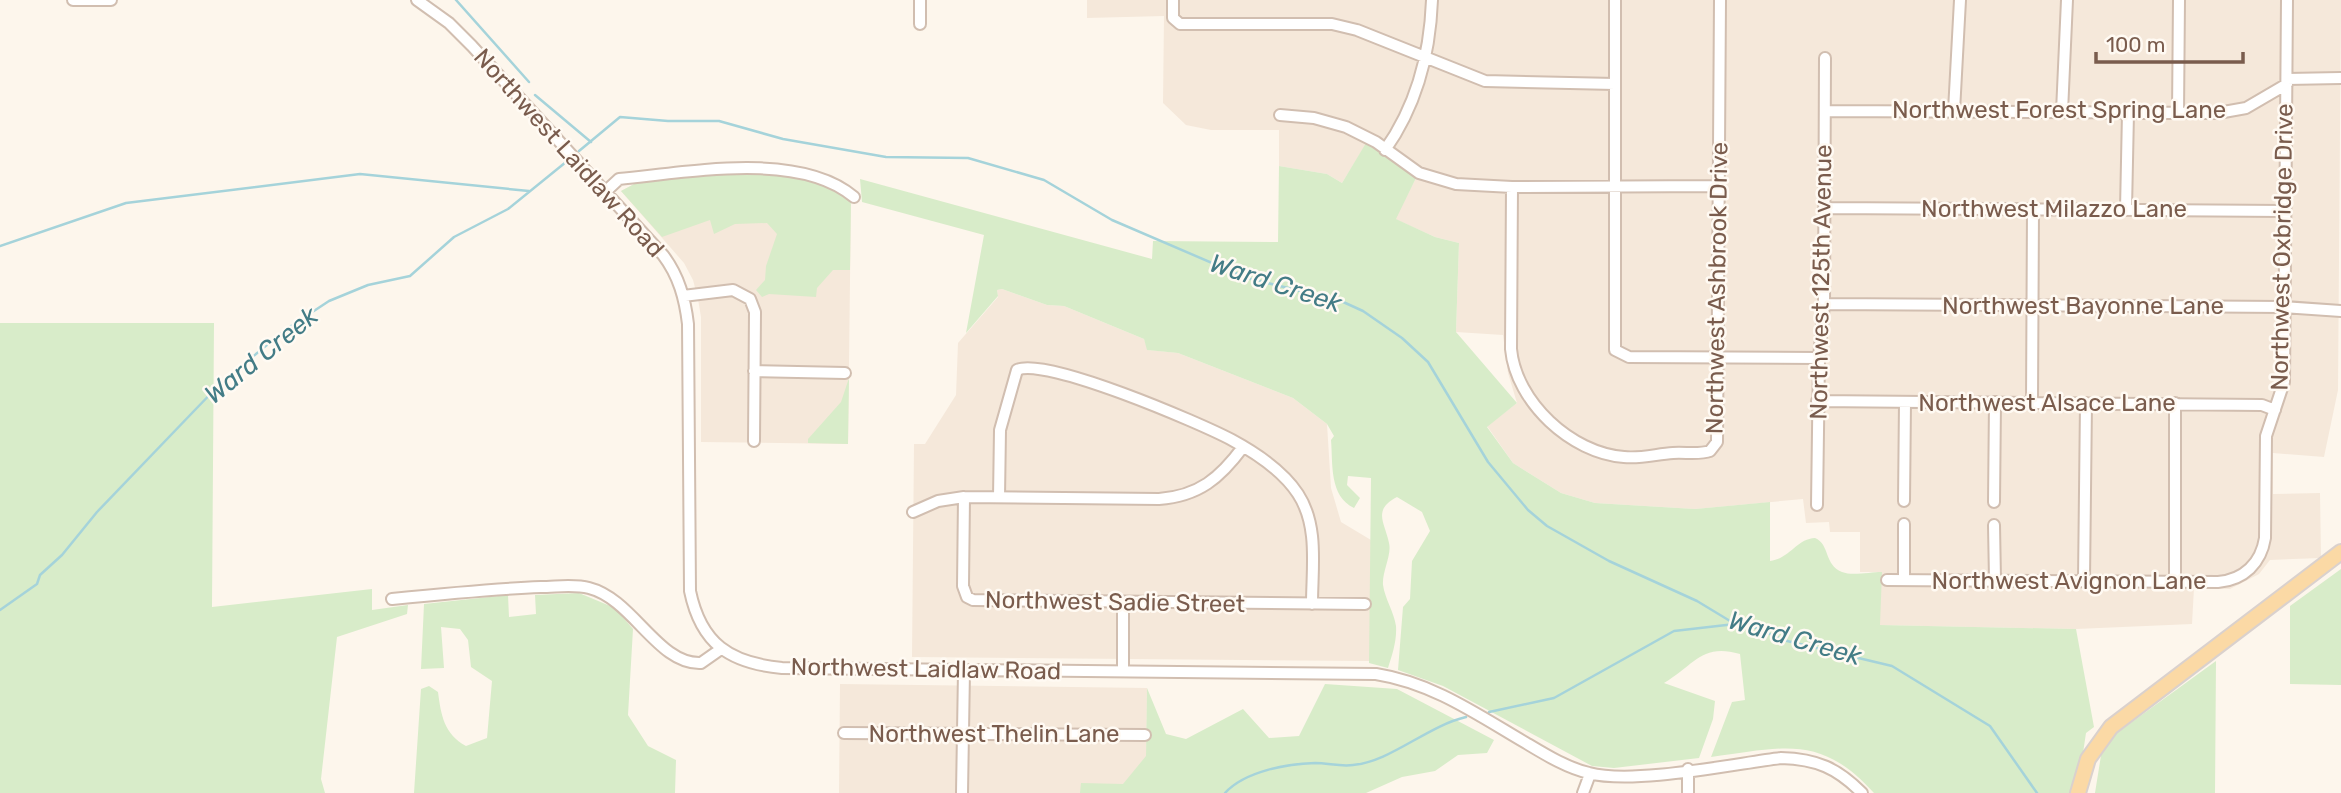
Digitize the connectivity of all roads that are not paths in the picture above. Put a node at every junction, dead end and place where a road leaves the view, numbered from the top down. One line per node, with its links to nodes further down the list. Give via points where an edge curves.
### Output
1 (73, 0): 2 (street)
2 (111, 0)
3 (417, 0): 29 (street, Northwest Laidlaw Road, via 449,23)
4 (920, 0): 13 (street)
5 (1173, 0): 14 (street, via 1175,21 1180,24 1332,24)
6 (1432, 0): 14 (street)
7 (1615, 0): 18 (street)
8 (1720, 0): 27 (street, Northwest Ashbrook Drive)
9 (1960, 0): 20 (street)
10 (2067, 0): 21 (street)
11 (2179, 0): 23 (street)
12 (2287, 0): 17 (street, Northwest Oxbridge Drive)
13 (920, 24)
14 (1425, 57): 18 (street, via 1494,82); 25 (street, via 1411,108)
15 (1825, 58): 19 (street, Northwest 125th Avenue)
16 (2341, 78): 17 (street, Northwest Forest Spring Lane)
17 (2287, 82): 23 (street, Northwest Forest Spring Lane, via 2236,111); 34 (street, Northwest Oxbridge Drive)
18 (1615, 84): 26 (street)
19 (1825, 111): 20 (street, Northwest Forest Spring Lane); 31 (street, Northwest 125th Avenue)
20 (1954, 111): 21 (street, Northwest Forest Spring Lane)
21 (2062, 112): 22 (street, Northwest Forest Spring Lane)
22 (2127, 113): 23 (street, Northwest Forest Spring Lane); 33 (street)
23 (2178, 113)
24 (1280, 115): 25 (street, via 1336,123)
25 (1385, 150): 28 (street, via 1419,173 1442,181)
26 (1615, 186): 27 (street); 28 (street); 40 (street, via 1614,344 1618,352 1629,357)
27 (1718, 186): 40 (street, Northwest Ashbrook Drive)
28 (1512, 187): 40 (street, Northwest Ashbrook Drive, via 1514,370 1532,403 1569,435 1590,448 1625,457 1710,452 1717,442)
29 (605, 192): 30 (street, via 619,179 747,167 796,173); 35 (street, Northwest Laidlaw Road, via 669,263)
30 (854, 197)
31 (1824, 208): 32 (street, Northwest Milazzo Lane); 36 (street, Northwest 125th Avenue)
32 (2034, 209): 33 (street, Northwest Milazzo Lane); 37 (street)
33 (2126, 209): 34 (street, Northwest Milazzo Lane)
34 (2285, 211): 38 (street, Northwest Oxbridge Drive)
35 (683, 296): 42 (street, via 733,290 747,294 755,312); 72 (street, Northwest Laidlaw Road, via 689,343 690,591 701,627)
36 (1824, 304): 37 (street, Northwest Bayonne Lane); 41 (street, Northwest 125th Avenue)
37 (2032, 305): 38 (street, Northwest Bayonne Lane); 47 (street)
38 (2284, 307): 39 (street, Northwest Bayonne Lane); 50 (street, Northwest Oxbridge Drive, via 2284,382)
39 (2341, 311)
40 (1717, 357): 41 (street)
41 (1819, 358): 44 (street, Northwest 125th Avenue)
42 (754, 371): 43 (street); 51 (street)
43 (845, 373)
44 (1817, 401): 45 (street, Northwest Alsace Lane); 57 (street, Northwest 125th Avenue)
45 (1905, 402): 46 (street, Northwest Alsace Lane); 55 (street)
46 (1994, 402): 47 (street, Northwest Alsace Lane); 56 (street)
47 (2032, 402): 48 (street, Northwest Alsace Lane)
48 (2086, 402): 49 (street, Northwest Alsace Lane); 66 (street)
49 (2175, 403): 50 (street, Northwest Alsace Lane, via 2262,405); 67 (street)
50 (2275, 410): 62 (street, Northwest Oxbridge Drive, via 2266,436 2263,552)
51 (754, 441)
52 (1243, 447): 54 (street, via 1211,483 1182,496); 54 (street, via 1101,385 1031,366 1021,368 1013,377 1000,430); 70 (street, via 1292,485 1306,508 1312,535)
53 (964, 497): 54 (street); 58 (street); 69 (street, Northwest Sadie Street, via 963,586 967,597 980,601)
54 (999, 497)
55 (1904, 502)
56 (1994, 502)
57 (1817, 505)
58 (913, 512)
59 (1904, 524): 64 (street)
60 (1994, 525): 65 (street)
61 (2341, 552): 80 (main road, via 2111,727 2091,751)
62 (2249, 571): 67 (street, Northwest Avignon Lane, via 2230,581)
63 (1887, 580): 64 (street, Northwest Avignon Lane)
64 (1904, 580): 65 (street, Northwest Avignon Lane)
65 (1994, 580): 66 (street, Northwest Avignon Lane)
66 (2084, 580): 67 (street, Northwest Avignon Lane)
67 (2175, 581)
68 (392, 599): 72 (street, via 579,586 620,603 680,659 701,663)
69 (1123, 602): 70 (street, Northwest Sadie Street); 74 (street)
70 (1312, 604): 71 (street, Northwest Sadie Street)
71 (1365, 604)
72 (721, 649): 73 (street, Northwest Laidlaw Road, via 757,665 782,668)
73 (964, 671): 74 (street, Northwest Laidlaw Road); 76 (street)
74 (1123, 671): 79 (street, Northwest Laidlaw Road, via 1400,678 1441,694)
75 (844, 733): 76 (street, Northwest Thelin Lane)
76 (963, 734): 77 (street, Northwest Thelin Lane); 81 (street)
77 (1145, 735)
78 (1688, 769): 79 (street, Northwest Laidlaw Road, via 1622,777); 83 (street); 84 (street, Northwest Laidlaw Road, via 1806,758 1839,771)
79 (1590, 774): 82 (street)
80 (2078, 792)
81 (962, 793)
82 (1583, 793)
83 (1688, 793)
84 (1862, 793)

